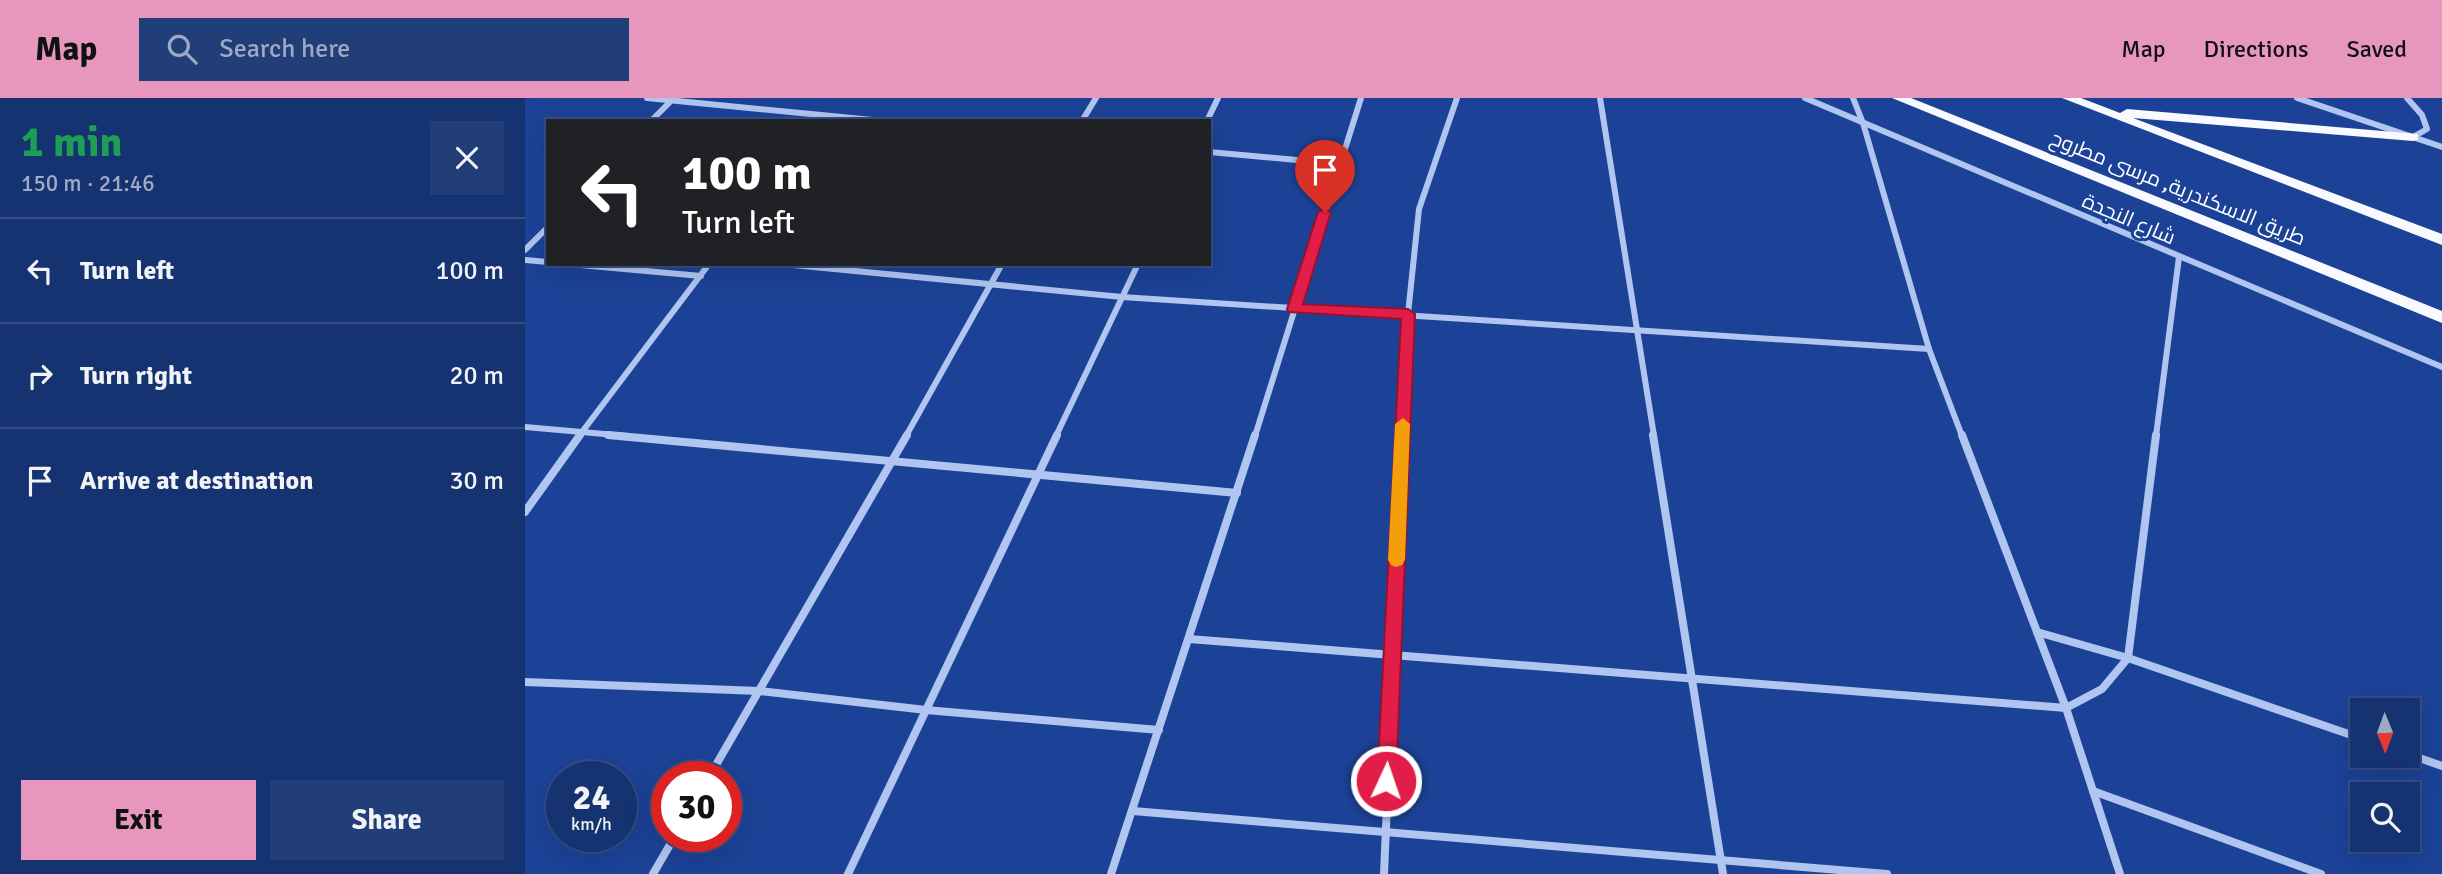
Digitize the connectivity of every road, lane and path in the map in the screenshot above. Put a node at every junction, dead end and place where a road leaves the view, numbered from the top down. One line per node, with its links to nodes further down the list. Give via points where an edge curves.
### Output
1 (647, 98): 13 (street)
2 (1096, 98): 18 (street)
3 (1218, 98): 19 (street)
4 (1361, 98): 24 (street)
5 (1457, 98): 40 (street, via 1419,209)
6 (1600, 98): 42 (street)
7 (1805, 98): 20 (street, شارع النجدة)
8 (1853, 98): 20 (street)
9 (1899, 98): 41 (main road, طريق الاسكندرية, مرسى مطروح)
10 (2069, 98): 14 (main road, طريق الاسكندرية, مرسى مطروح)
11 (2297, 98): 21 (street)
12 (2407, 98): 21 (street, via 2427,129)
13 (671, 101): 15 (street); 16 (street)
14 (2104, 111): 21 (main road); 26 (main road, طريق الاسكندرية, مرسى مطروح)
15 (821, 118): 17 (street)
16 (653, 119)
17 (842, 119)
18 (1083, 119)
19 (1208, 119)
20 (1863, 123): 28 (street, شارع النجدة); 43 (street)
21 (2413, 137): 22 (street)
22 (2442, 147)
23 (1211, 152): 24 (street)
24 (1340, 164): 39 (street)
25 (546, 229): 27 (street)
26 (2442, 240)
27 (525, 250)
28 (2179, 257): 44 (street, شارع النجدة); 54 (street)
29 (525, 260): 30 (street)
30 (546, 262)
31 (591, 266): 36 (street)
32 (708, 266): 36 (street)
33 (804, 266): 37 (street)
34 (1001, 266): 37 (street)
35 (1137, 266): 38 (street)
36 (701, 276): 46 (street)
37 (991, 284): 38 (street); 47 (street)
38 (1122, 297): 39 (street); 48 (street)
39 (1294, 309): 40 (street); 49 (street)
40 (1408, 314): 42 (street); 53 (street)
41 (2442, 317)
42 (1636, 330): 43 (street); 55 (street)
43 (1929, 349): 51 (street)
44 (2442, 366)
45 (525, 427): 46 (street)
46 (582, 432): 47 (street); 50 (street)
47 (891, 462): 48 (street); 57 (street)
48 (1038, 474): 49 (street); 59 (street)
49 (1237, 493): 52 (street)
50 (525, 512)
51 (2037, 632): 54 (street); 58 (street)
52 (1189, 639): 53 (street); 60 (street)
53 (1392, 653): 55 (street); 67 (street)
54 (2128, 658): 58 (street, via 2116,678 2094,696); 61 (street)
55 (1692, 677): 58 (street); 69 (street)
56 (525, 682): 57 (street)
57 (759, 691): 59 (street); 63 (street)
58 (2066, 708): 65 (street)
59 (926, 710): 60 (street); 71 (street)
60 (1159, 730): 66 (street)
61 (2350, 734)
62 (2420, 758): 64 (street)
63 (718, 761)
64 (2442, 766)
65 (2093, 791): 76 (street); 77 (street)
66 (1133, 811): 67 (street); 72 (street)
67 (1384, 832): 69 (street); 73 (street)
68 (666, 852): 70 (street)
69 (1721, 862): 74 (street); 75 (street)
70 (653, 874)
71 (848, 874)
72 (1111, 874)
73 (1384, 874)
74 (1723, 874)
75 (1887, 874)
76 (2120, 874)
77 (2321, 874)

